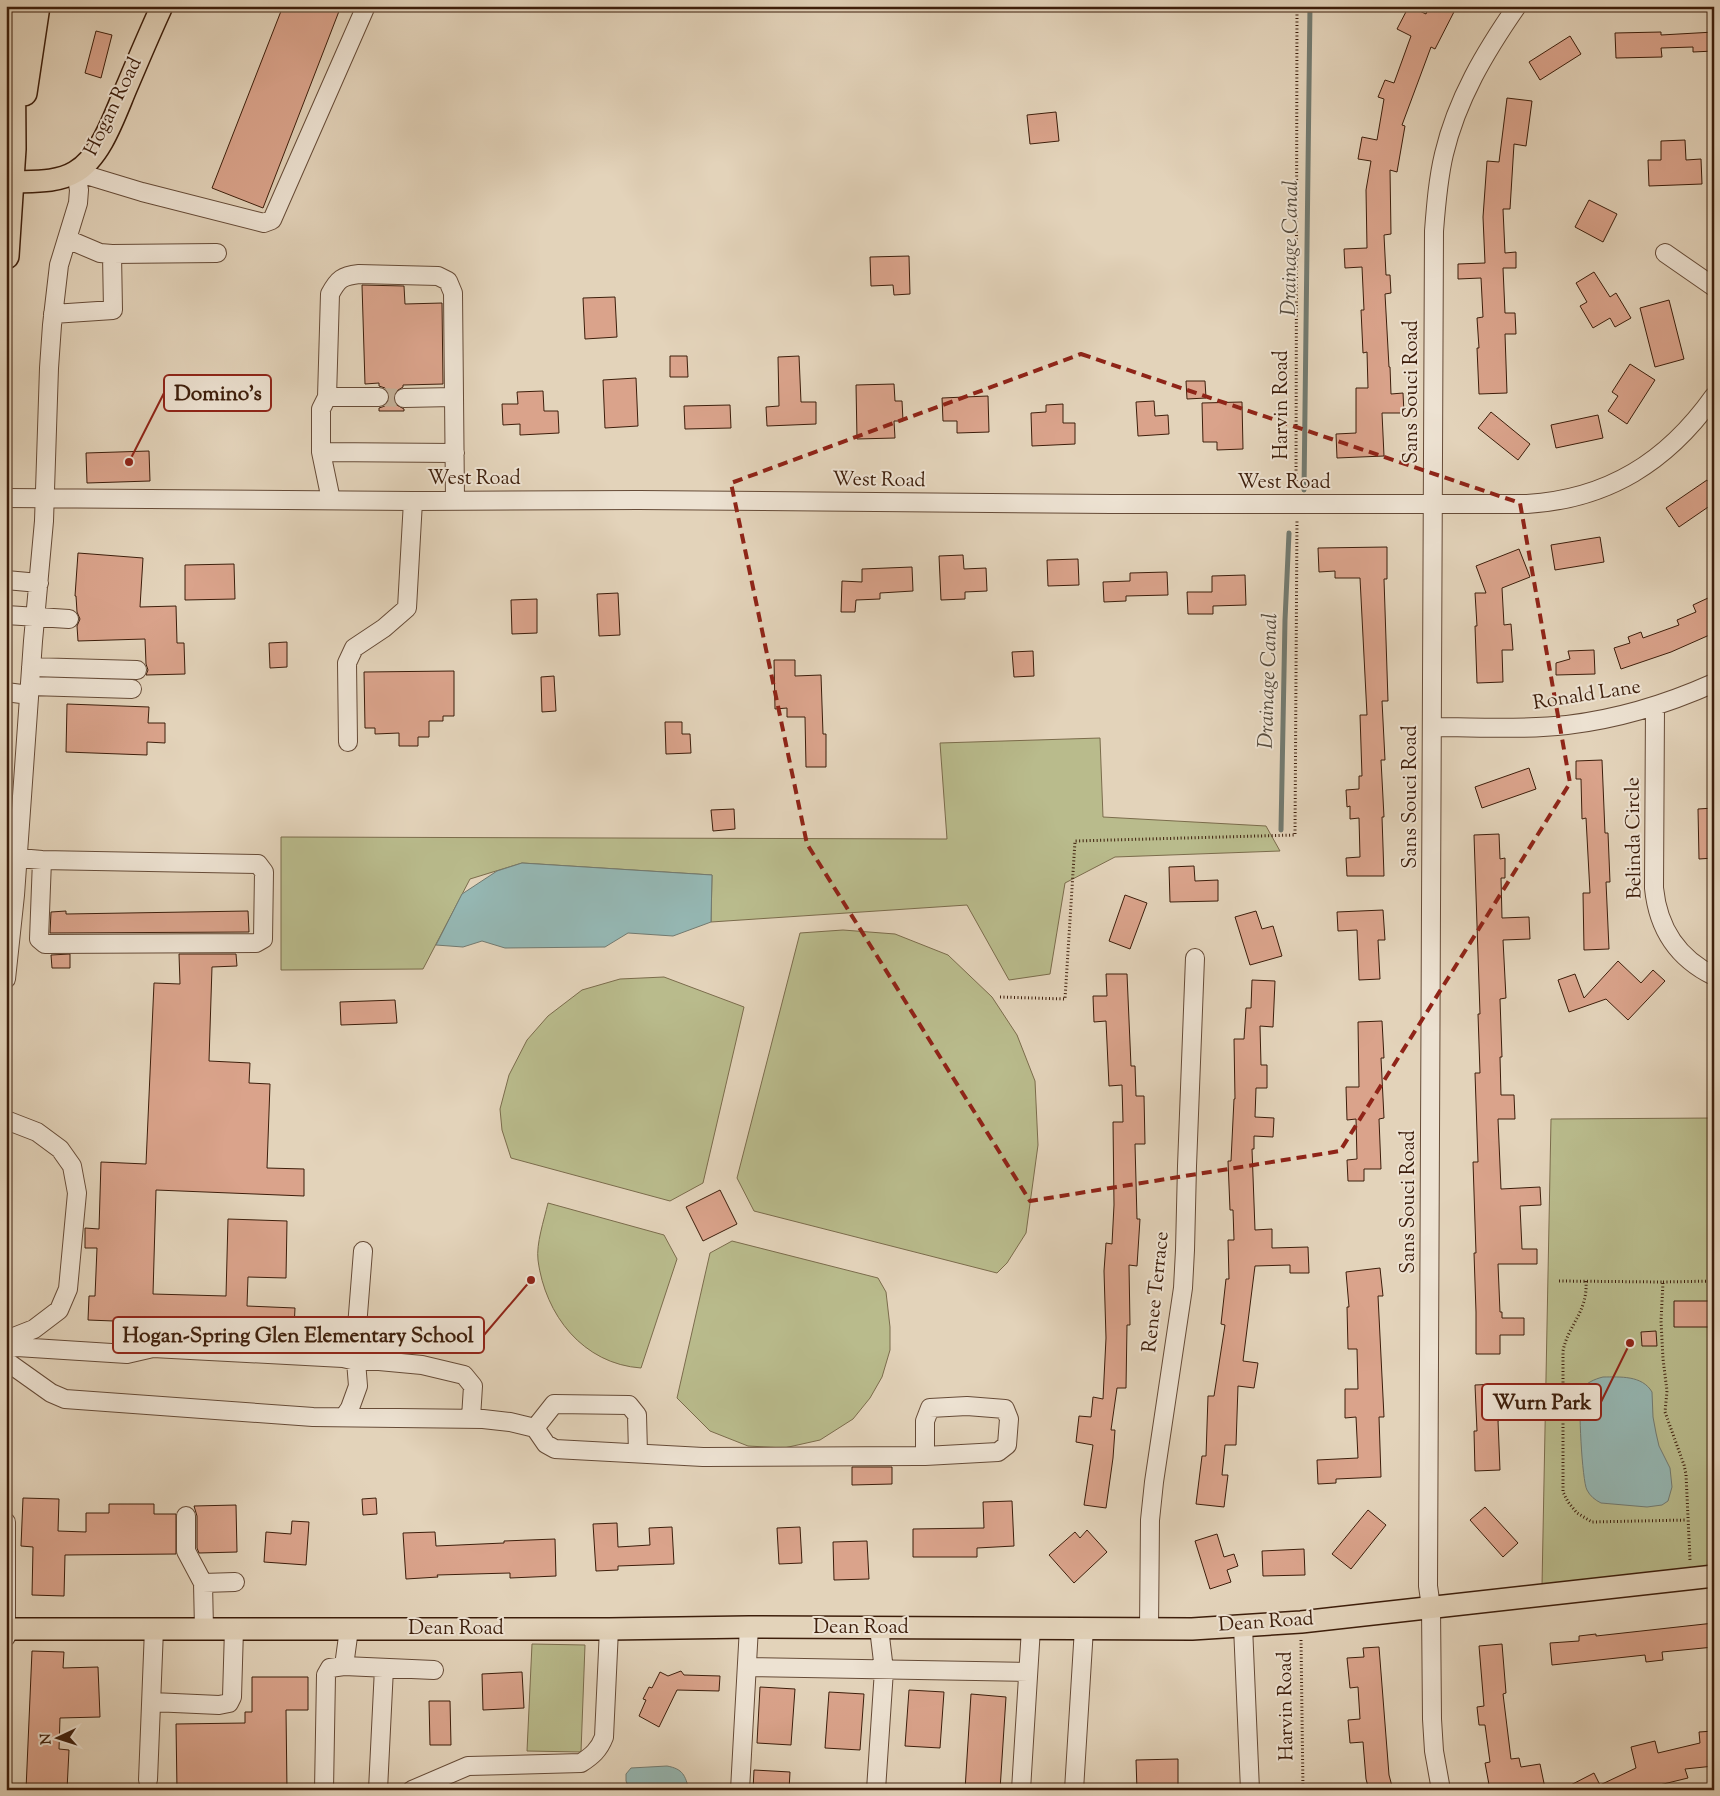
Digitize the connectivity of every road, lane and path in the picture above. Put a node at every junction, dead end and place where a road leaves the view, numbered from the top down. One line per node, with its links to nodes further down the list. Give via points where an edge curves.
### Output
1 (12, 6): 7 (highway)
2 (36, 6): 7 (highway)
3 (162, 6): 8 (main road, Hogan Road, via 103,139 90,160)
4 (366, 6): 8 (street, via 272,220 264,224)
5 (1297, 6): 30 (path, Harvin Road)
6 (1517, 6): 29 (street, Sans Souci Road, via 1470,82 1444,154 1434,231)
7 (10, 149): 9 (highway)
8 (76, 172): 9 (main road, Hogan Road, via 52,180); 10 (street, via 79,197)
9 (12, 182): 14 (highway)
10 (67, 239): 13 (street, via 100,253); 16 (street, via 59,265)
11 (218, 253): 13 (street)
12 (1665, 253): 15 (street)
13 (112, 254): 16 (street, via 113,310)
14 (6, 256)
15 (1714, 287)
16 (53, 314): 25 (street)
17 (1714, 396): 29 (street, West Road, via 1676,442 1635,472 1606,487 1577,498 1550,503)
18 (327, 397): 19 (street); 20 (street, via 330,294 337,281 347,275 359,274 438,276 448,281 453,294); 22 (street, via 321,409)
19 (379, 397)
20 (453, 397): 21 (street); 23 (street)
21 (404, 398)
22 (321, 452): 23 (street); 26 (street)
23 (455, 453): 27 (street)
24 (6, 498): 25 (street, West Road)
25 (46, 499): 26 (street, West Road); 32 (street)
26 (331, 500): 28 (street, West Road)
27 (455, 500): 28 (street, West Road); 30 (street, West Road)
28 (413, 501): 44 (street, via 407,608 354,648 347,663)
29 (1433, 503): 30 (street, West Road); 43 (street, Sans Souci Road)
30 (1296, 504): 50 (path, Harvin Road, via 1295,835 1075,841 1064,999)
31 (6, 580): 32 (street)
32 (39, 583): 34 (street)
33 (6, 616): 34 (street)
34 (36, 617): 35 (street); 36 (street)
35 (69, 619)
36 (31, 667): 37 (street); 40 (street)
37 (137, 670)
38 (1714, 683): 42 (street, Ronald Lane)
39 (132, 689): 40 (street)
40 (30, 690): 41 (street); 45 (street)
41 (6, 692)
42 (1655, 706): 43 (street, Ronald Lane, via 1567,725); 48 (street, Belinda Circle, via 1656,906 1662,923 1681,952 1700,970)
43 (1432, 727): 74 (street, Sans Souci Road, via 1428,1586)
44 (348, 742)
45 (12, 857): 46 (street); 49 (street)
46 (42, 860): 46 (street, via 258,864 264,872 263,939 256,943 45,944 39,939)
47 (1195, 958): 87 (street, Renee Terrace, via 1184,1269 1150,1520)
48 (1714, 976)
49 (6, 979)
50 (1000, 997)
51 (6, 1120): 57 (street, via 37,1132 60,1149 72,1166 77,1193 68,1289 59,1310 34,1329)
52 (363, 1251): 60 (street)
53 (1586, 1281): 55 (path); 56 (path); 67 (path, via 1582,1311 1563,1351 1563,1492 1577,1513 1592,1522)
54 (1714, 1281): 56 (path)
55 (1559, 1282)
56 (1663, 1282): 67 (path, via 1661,1321 1667,1391 1665,1412 1686,1474)
57 (6, 1340)
58 (6, 1348): 60 (street, via 127,1354 153,1348)
59 (6, 1360): 61 (street, via 51,1393 65,1398)
60 (356, 1360): 61 (street, via 358,1386); 62 (street, via 422,1365 464,1375 473,1386)
61 (344, 1417): 62 (street)
62 (471, 1418): 63 (street)
63 (535, 1428): 64 (street, via 546,1444 555,1449); 64 (street, via 554,1404 629,1405 637,1415)
64 (638, 1453): 65 (street, via 703,1457)
65 (925, 1456): 65 (street, via 998,1452 1007,1445 1009,1419 1005,1410 967,1406 930,1408 925,1421)
66 (186, 1516): 73 (street, via 186,1551)
67 (1687, 1520): 70 (path)
68 (6, 1522): 72 (street)
69 (1714, 1576): 70 (main road, Dean Road)
70 (1692, 1578): 74 (main road, Dean Road)
71 (235, 1582): 73 (street)
72 (7, 1583): 81 (street)
73 (203, 1583): 83 (street)
74 (1431, 1607): 75 (main road, Dean Road); 106 (street, Sans Souci Road, via 1432,1727)
75 (1301, 1622): 76 (main road, Dean Road); 105 (path, Harvin Road)
76 (1243, 1626): 87 (main road, Dean Road); 104 (street)
77 (749, 1627): 78 (main road, Dean Road); 86 (main road, Dean Road); 90 (street)
78 (879, 1628): 79 (main road, Dean Road); 93 (street)
79 (1031, 1628): 80 (main road, Dean Road); 94 (street)
80 (1084, 1628): 87 (main road, Dean Road); 103 (street)
81 (7, 1629): 82 (main road, Dean Road); 88 (street)
82 (154, 1629): 83 (main road, Dean Road); 95 (street)
83 (204, 1629): 84 (main road, Dean Road)
84 (234, 1629): 85 (main road, Dean Road); 95 (street, via 232,1697 229,1703 219,1706)
85 (348, 1629): 86 (main road, Dean Road); 89 (street)
86 (609, 1629): 99 (street, via 604,1737 593,1756 581,1763 468,1766)
87 (1149, 1629)
88 (6, 1636)
89 (344, 1666): 91 (street); 97 (street, via 330,1668 326,1675)
90 (747, 1667): 93 (street); 100 (street)
91 (384, 1668): 92 (street); 98 (street)
92 (434, 1670)
93 (884, 1670): 94 (street); 101 (street)
94 (1028, 1672): 102 (street)
95 (152, 1702): 96 (street)
96 (148, 1780)
97 (324, 1790)
98 (378, 1790)
99 (412, 1790)
100 (740, 1790)
101 (876, 1790)
102 (1021, 1790)
103 (1074, 1790)
104 (1250, 1790)
105 (1303, 1790)
106 (1441, 1790)

